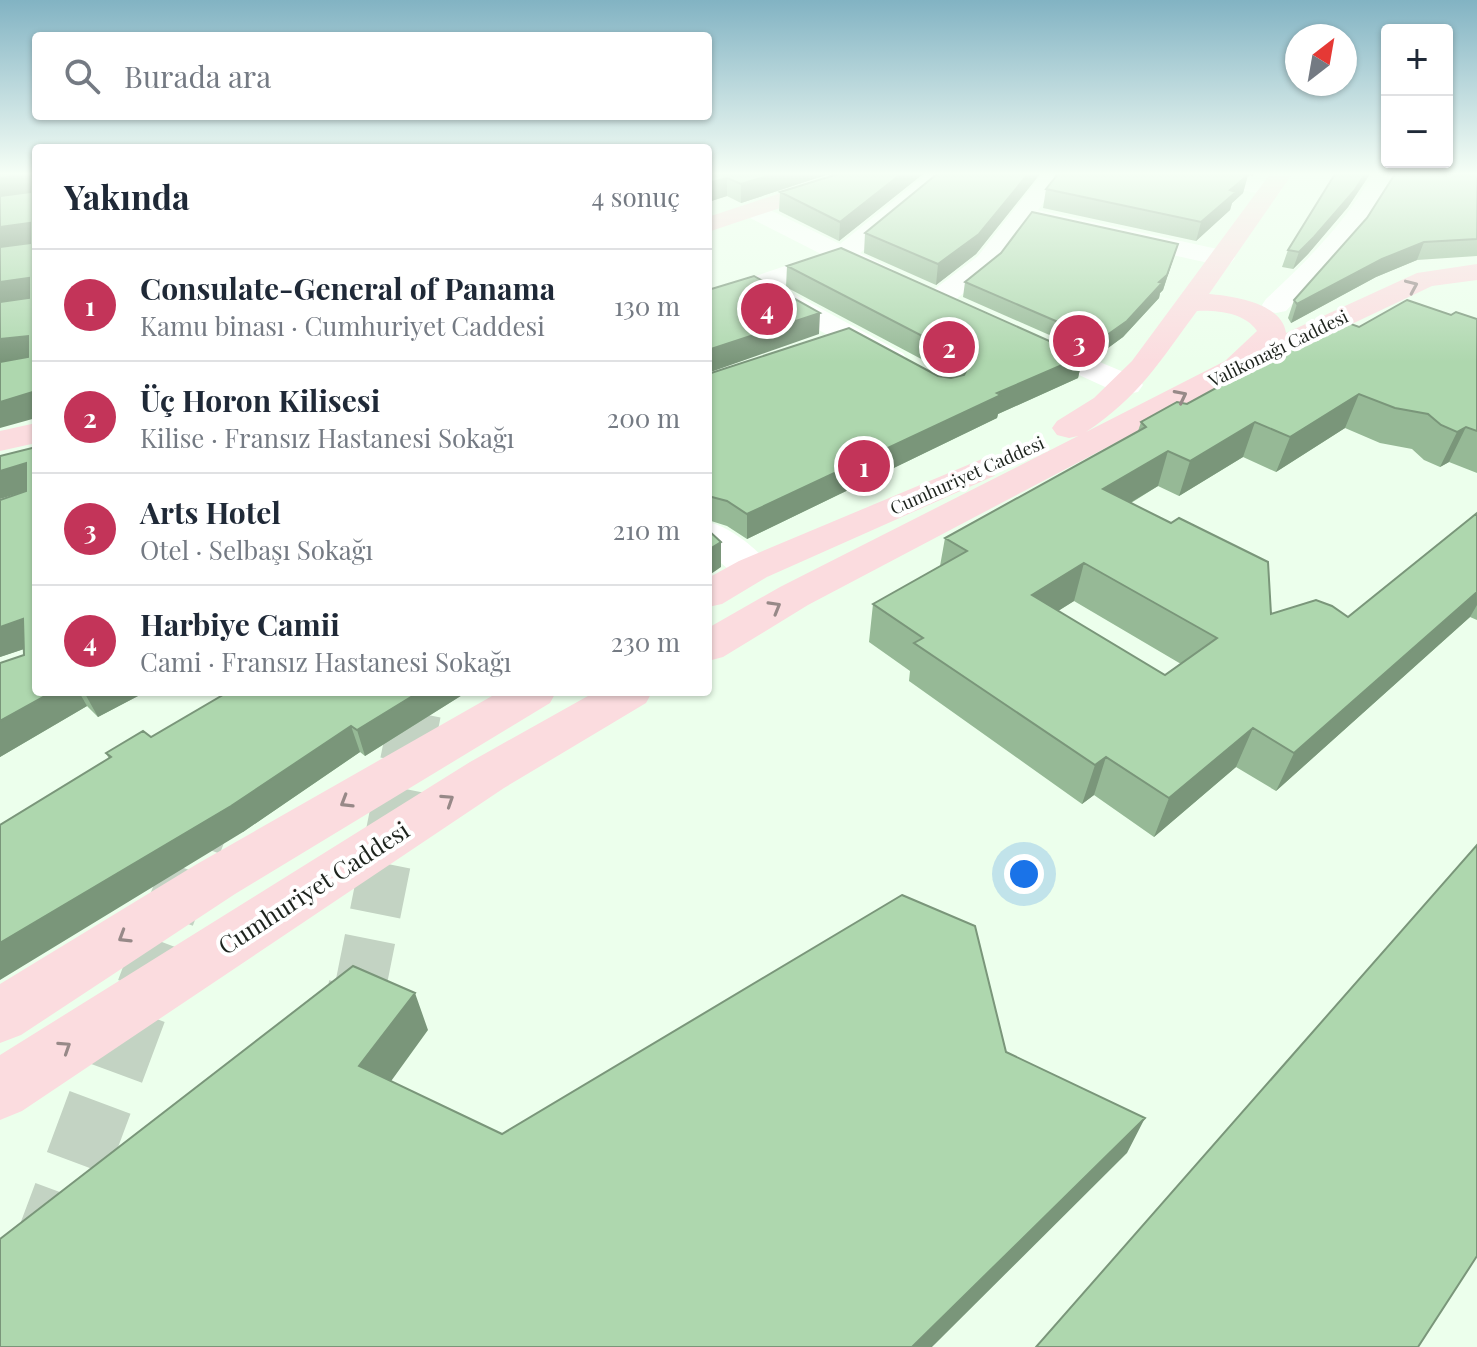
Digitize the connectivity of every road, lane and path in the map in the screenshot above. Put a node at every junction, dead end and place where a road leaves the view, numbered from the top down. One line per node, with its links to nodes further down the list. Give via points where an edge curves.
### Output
1 (804, 237): 7 (street)
2 (863, 237): 7 (street)
3 (1005, 237): 13 (street, via 987,261)
4 (1118, 237): 8 (street)
5 (1237, 237): 8 (main road, Cumhuriyet Caddesi)
6 (1344, 237): 15 (street)
7 (841, 256): 10 (street); 13 (street)
8 (1220, 261): 11 (main road); 14 (main road, Cumhuriyet Caddesi)
9 (1477, 272): 17 (main road, Valikonağı Caddesi, one-way to 9, via 1426,279)
10 (757, 285): 12 (street); 19 (street)
11 (1228, 295): 14 (main road); 15 (main road); 21 (main road, via 1271,325 1272,333); 26 (main road, via 1177,356)
12 (712, 300)
13 (938, 300): 16 (street)
14 (1186, 305): 23 (main road, Cumhuriyet Caddesi)
15 (1276, 305): 17 (main road, via 1317,314)
16 (965, 313)
17 (1350, 313): 21 (main road, Valikonağı Caddesi)
18 (1005, 331): 23 (street)
19 (850, 336): 20 (street); 22 (street)
20 (807, 351)
21 (1235, 368): 26 (main road, Valikonağı Caddesi, one-way to 21)
22 (920, 374)
23 (1127, 385): 28 (main road, Cumhuriyet Caddesi, via 1050,439)
24 (32, 434): 25 (main road)
25 (0, 441)
26 (1087, 444): 30 (main road, Cumhuriyet Caddesi, one-way to 26, via 794,596)
27 (712, 536): 28 (street)
28 (753, 569): 29 (main road, Cumhuriyet Caddesi)
29 (712, 593)
30 (712, 645)
31 (527, 696): 33 (main road, one-way to 33, via 230,871)
32 (623, 696): 34 (main road, Cumhuriyet Caddesi, one-way to 32, via 487,775)
33 (0, 1016)
34 (0, 1090)

